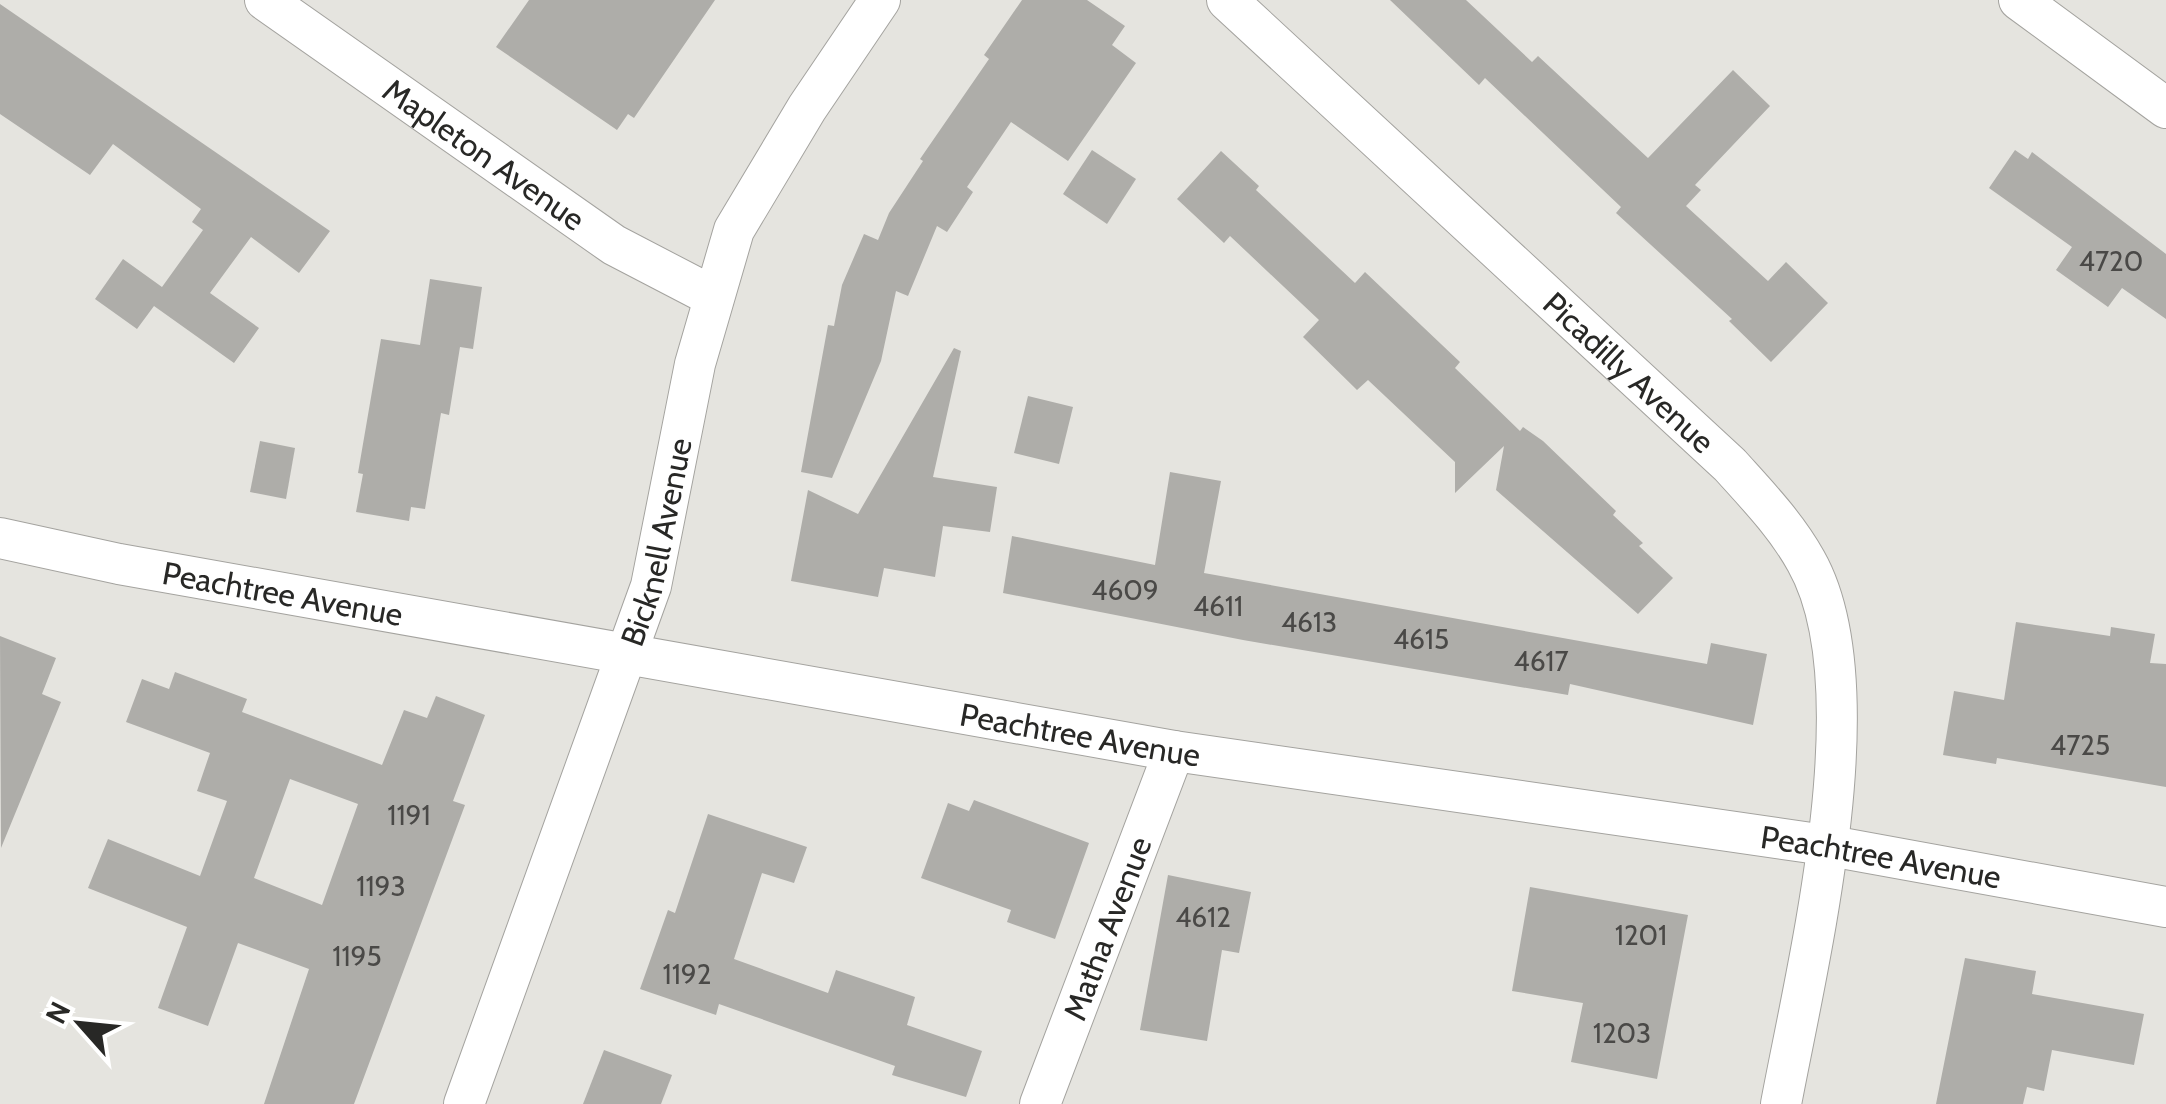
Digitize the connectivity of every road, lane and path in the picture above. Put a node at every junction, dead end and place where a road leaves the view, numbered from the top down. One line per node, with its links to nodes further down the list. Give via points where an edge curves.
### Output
1 (265, 0): 6 (street, Mapleton Avenue, via 614,244)
2 (880, 0): 6 (street, Bicknell Avenue, via 734,230)
3 (1226, 0): 10 (street, Picadilly Avenue, via 1770,508 1808,562 1834,656 1835,766)
4 (2018, 0): 5 (street)
5 (2166, 108)
6 (712, 296): 8 (street, Bicknell Avenue, via 650,586)
7 (0, 538): 8 (street, Peachtree Avenue)
8 (629, 653): 9 (street, Peachtree Avenue); 12 (street, Bicknell Avenue)
9 (1174, 751): 10 (street, Peachtree Avenue); 13 (street, Matha Avenue)
10 (1825, 845): 11 (street, Peachtree Avenue); 14 (street, Picadilly Avenue)
11 (2166, 906)
12 (464, 1104)
13 (1040, 1104)
14 (1781, 1104)

